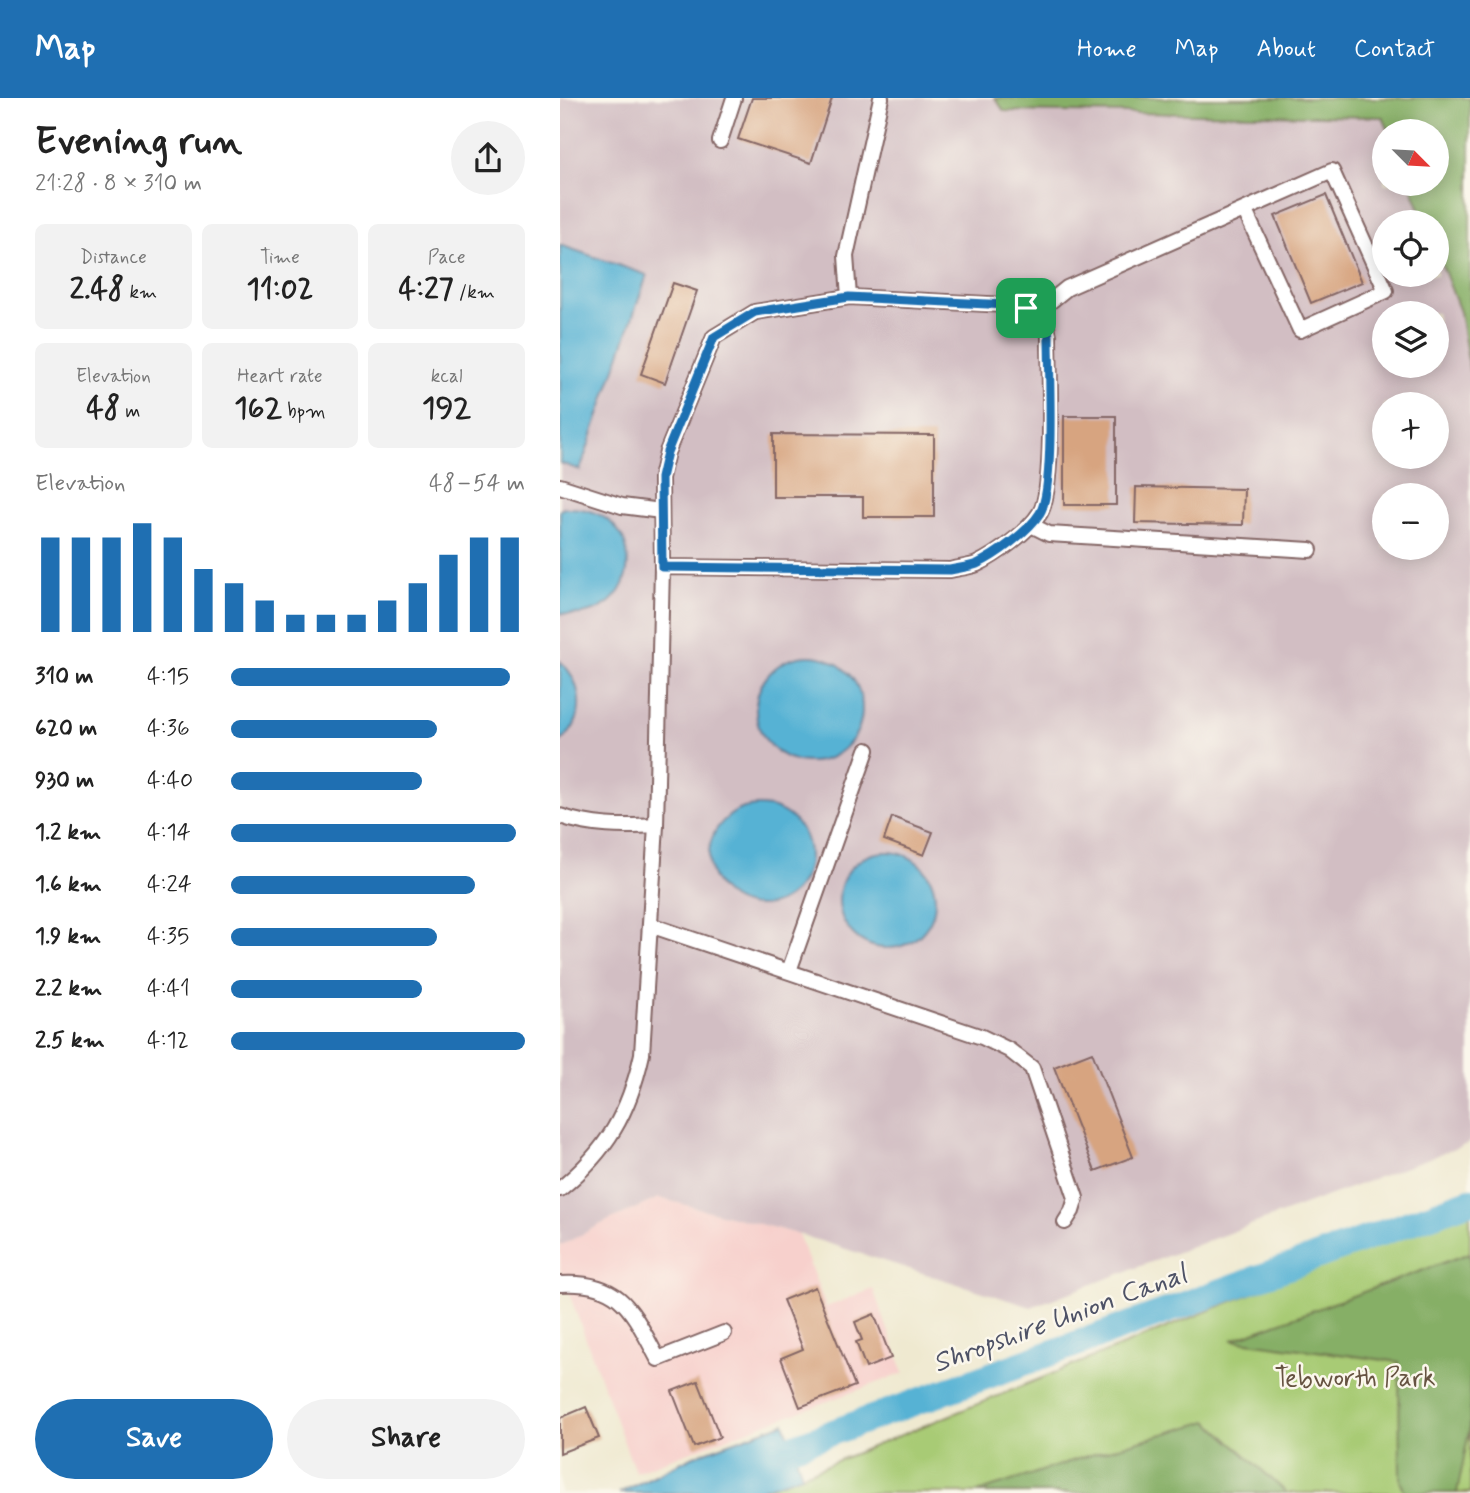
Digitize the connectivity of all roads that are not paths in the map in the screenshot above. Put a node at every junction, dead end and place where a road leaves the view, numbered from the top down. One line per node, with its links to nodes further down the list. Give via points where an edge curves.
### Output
1 (734, 98): 3 (lane)
2 (881, 98): 5 (lane, via 846,257)
3 (720, 141)
4 (1245, 211): 4 (lane, via 1332,171 1386,291 1300,330); 6 (lane, via 1067,288)
5 (849, 297): 6 (lane, via 1007,305); 8 (lane, via 755,312 714,337 667,452)
6 (1036, 313): 9 (lane, via 1046,321 1049,336 1048,486 1041,512)
7 (560, 486): 8 (lane, via 622,506)
8 (661, 511): 11 (lane)
9 (1031, 525): 10 (lane, via 1049,534); 11 (lane, via 976,564 950,570)
10 (1310, 550)
11 (662, 567): 14 (lane)
12 (867, 750): 16 (lane)
13 (560, 816): 14 (lane, via 620,828)
14 (656, 825): 15 (lane)
15 (650, 925): 16 (lane); 17 (lane, via 642,1054 634,1088 619,1123 597,1154)
16 (789, 971): 18 (lane, via 982,1037 1032,1068 1076,1198)
17 (560, 1189)
18 (1065, 1222)
19 (560, 1284): 20 (lane, via 584,1283 611,1292 631,1308 658,1359)
20 (724, 1333)

